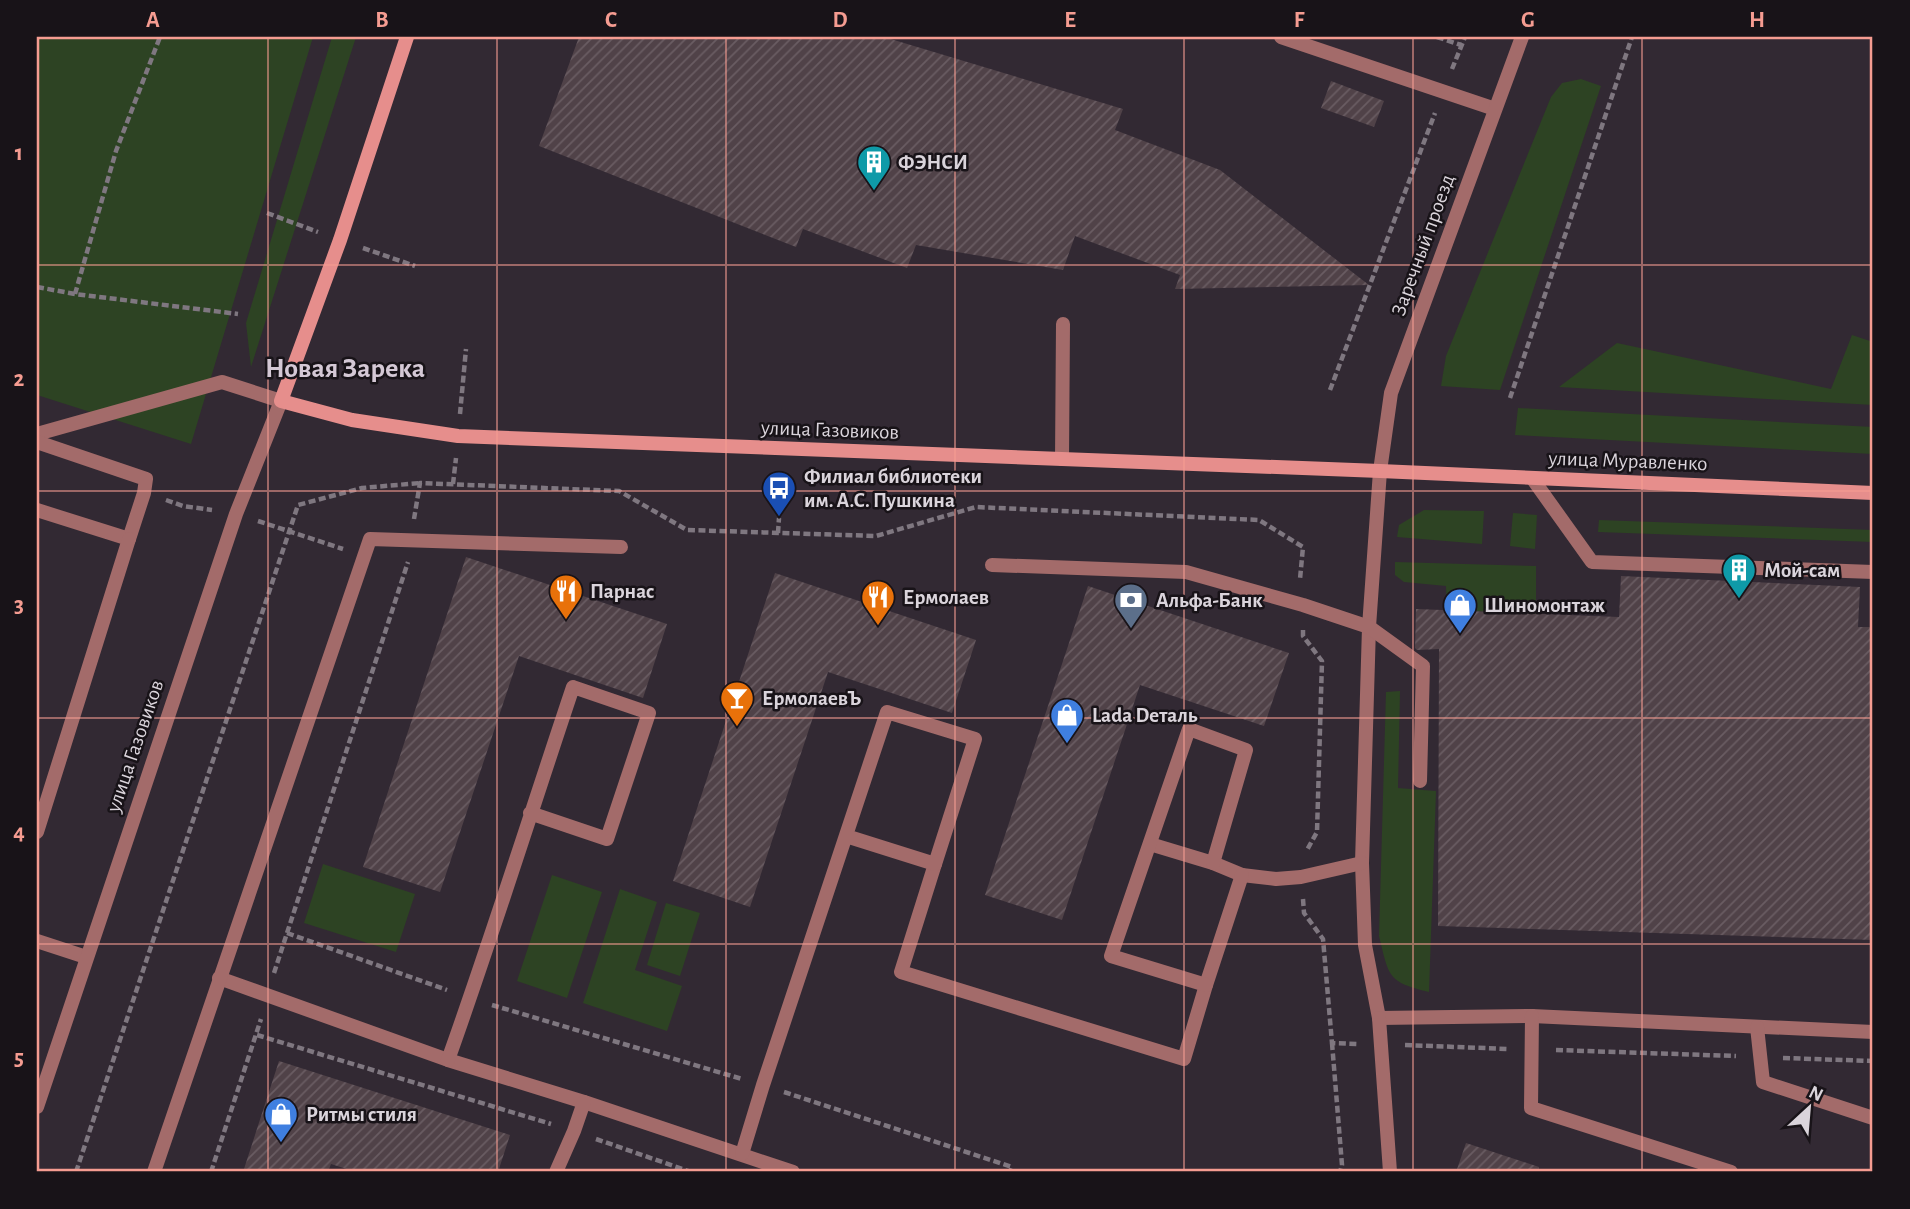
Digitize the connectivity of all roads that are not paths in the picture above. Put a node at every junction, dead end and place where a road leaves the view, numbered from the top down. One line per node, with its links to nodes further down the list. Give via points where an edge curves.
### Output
1 (407, 37): 6 (main road, улица Газовиков)
2 (1281, 37): 4 (street)
3 (1522, 37): 4 (street, Заречный проезд)
4 (1495, 109): 10 (street, Заречный проезд, via 1391,393)
5 (1063, 324): 9 (street)
6 (281, 401): 7 (street, via 222,382); 9 (main road, улица Газовиков, via 352,419 458,436); 29 (street, улица Газовиков, via 231,527)
7 (37, 434)
8 (37, 442): 14 (street, via 146,479)
9 (1062, 459): 10 (main road, улица Газовиков)
10 (1380, 471): 11 (main road, улица Муравленко); 18 (street, Заречный проезд)
11 (1532, 478): 12 (main road, улица Муравленко); 17 (street, via 1592,562)
12 (1873, 493)
13 (37, 510): 14 (street)
14 (129, 539): 21 (street)
15 (621, 547): 30 (street, via 370,539)
16 (992, 565): 18 (street, via 1186,572)
17 (1873, 572)
18 (1369, 627): 19 (street, via 1423,666); 25 (street, Заречный проезд)
19 (1420, 781)
20 (530, 813): 20 (street, via 573,687 649,713 607,839); 36 (street)
21 (37, 832)
22 (846, 836): 26 (street); 26 (street, via 887,712 975,739); 40 (street)
23 (1150, 844): 24 (street); 24 (street, via 1189,730 1246,750); 31 (street, via 1111,956)
24 (1213, 863): 27 (street)
25 (1362, 863): 27 (street, via 1301,877); 33 (street, Заречный проезд, via 1365,945)
26 (935, 864): 31 (street, via 901,972 1184,1059)
27 (1242, 875): 31 (street)
28 (37, 941): 29 (street)
29 (86, 957): 38 (street, улица Газовиков)
30 (219, 978): 36 (street); 41 (street)
31 (1206, 985)
32 (1532, 1016): 33 (street); 34 (street); 45 (street, via 1531,1108)
33 (1379, 1017): 44 (street, Заречный проезд)
34 (1757, 1027): 35 (street); 39 (street, via 1763,1082)
35 (1873, 1032)
36 (448, 1060): 37 (street)
37 (584, 1102): 40 (street); 42 (street)
38 (37, 1107)
39 (1873, 1118)
40 (742, 1154): 43 (street)
41 (154, 1172)
42 (556, 1172)
43 (793, 1172)
44 (1390, 1172)
45 (1731, 1172)

